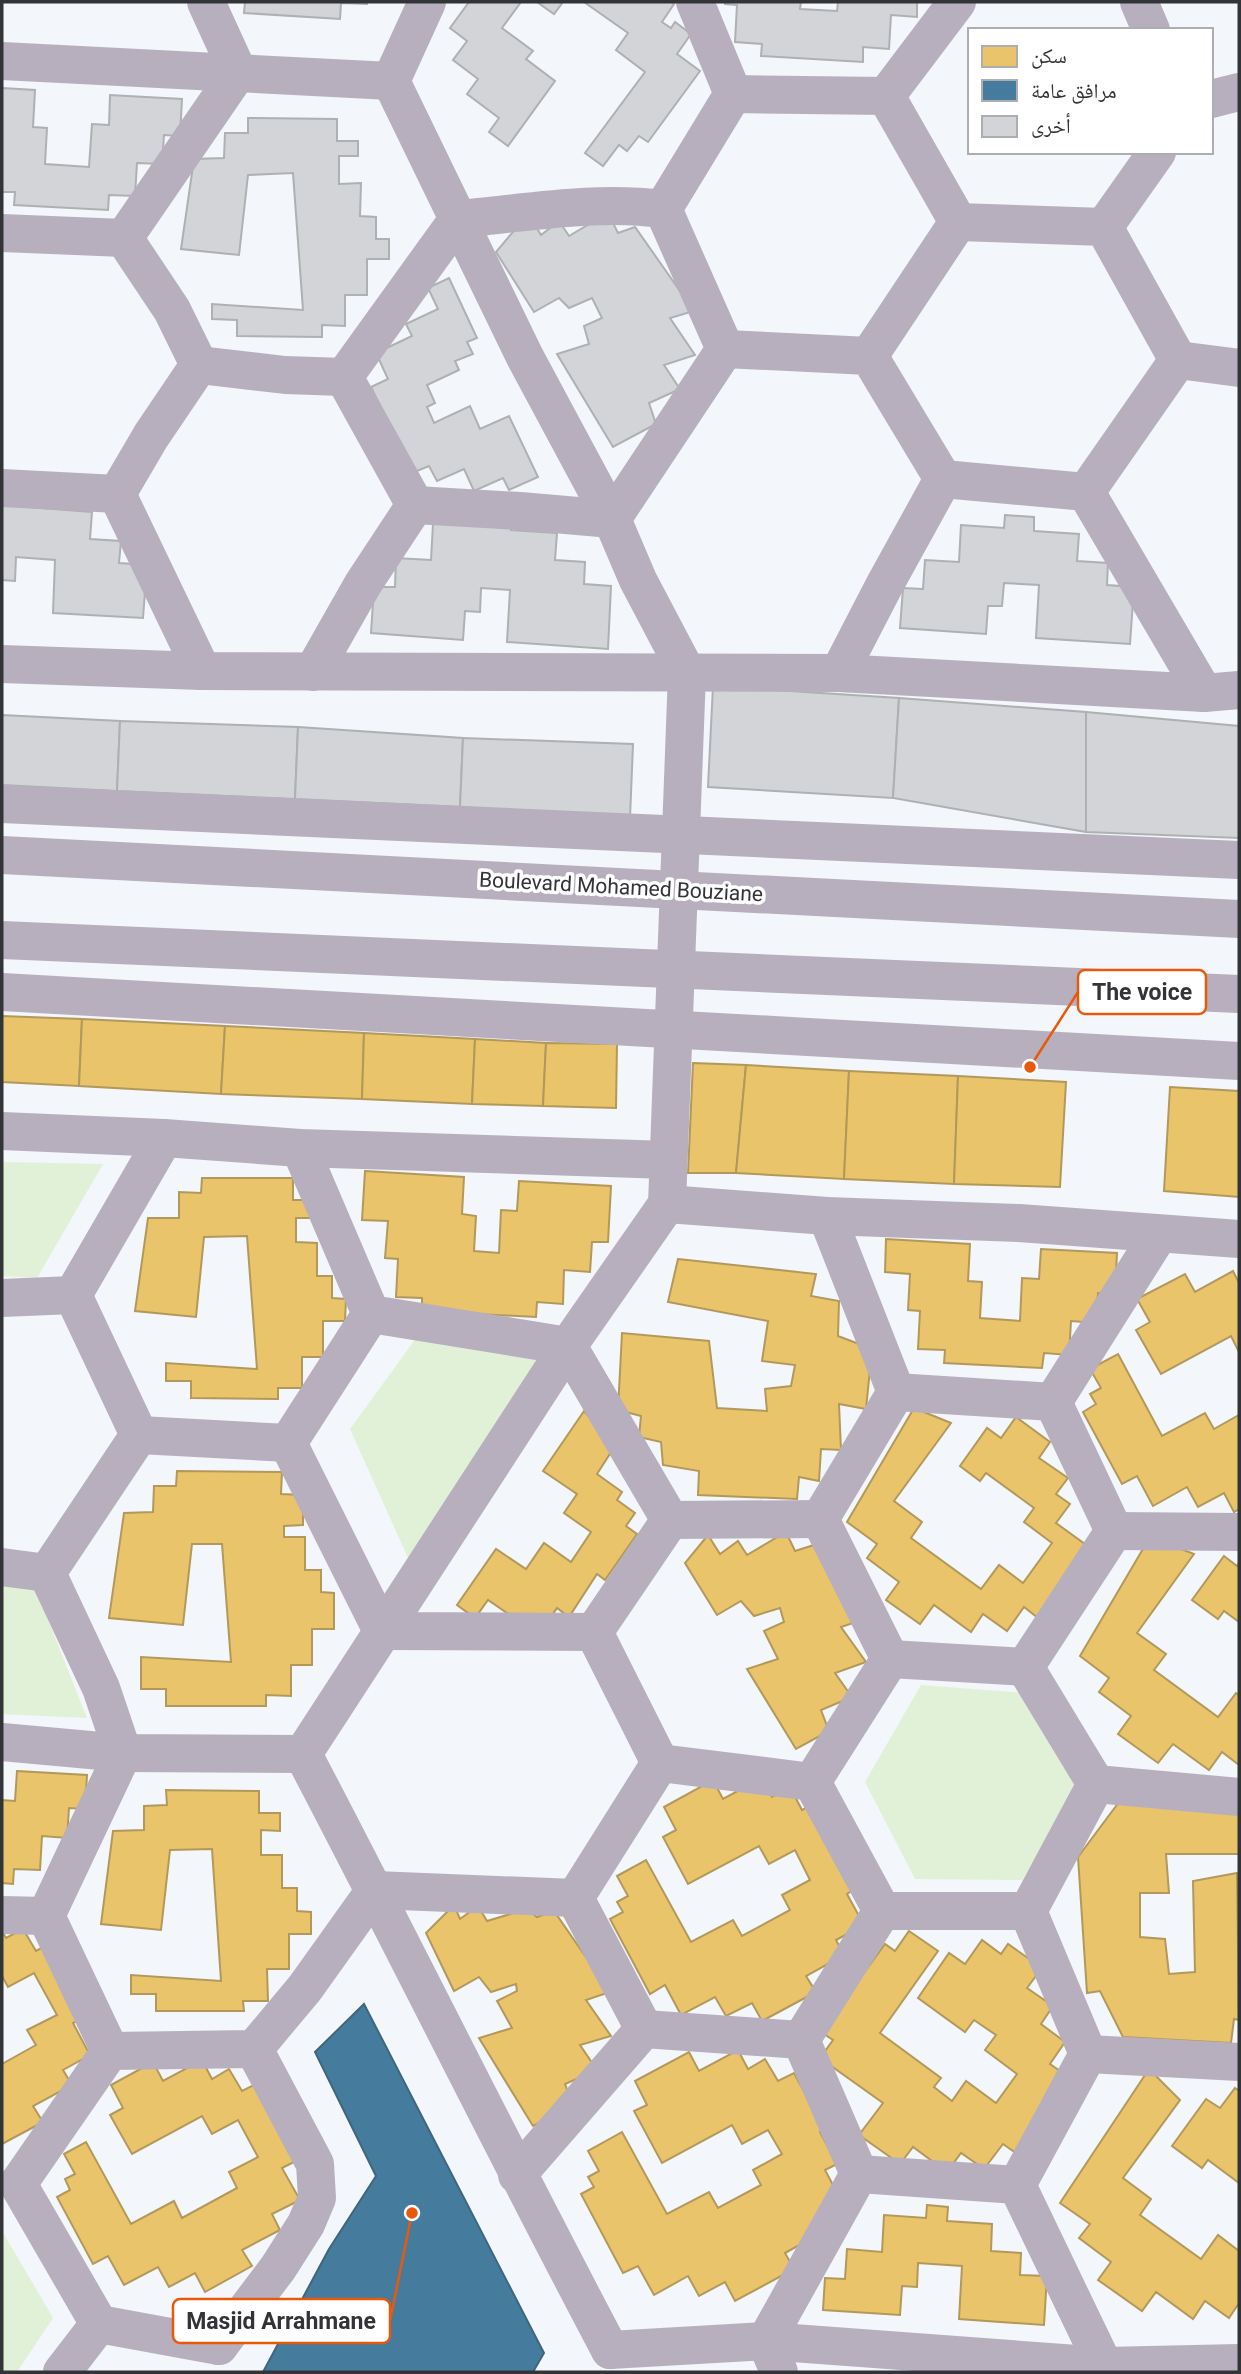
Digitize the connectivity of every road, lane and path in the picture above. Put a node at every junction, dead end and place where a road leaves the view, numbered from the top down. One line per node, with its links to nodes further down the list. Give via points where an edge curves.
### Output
1 (206, 2): 8 (street)
2 (427, 2): 9 (street)
3 (695, 2): 11 (street)
4 (957, 2): 12 (street)
5 (1139, 2): 6 (street)
6 (1150, 28)
7 (2, 61): 8 (street)
8 (237, 72): 9 (street); 20 (street)
9 (391, 81): 16 (street)
10 (1239, 92): 13 (street)
11 (733, 94): 12 (street); 15 (street)
12 (886, 96): 17 (street)
13 (1213, 98)
14 (1156, 154): 18 (street)
15 (663, 209): 16 (street, via 603,205); 21 (street)
16 (458, 219): 26 (street); 32 (street)
17 (958, 222): 18 (street); 22 (street)
18 (1104, 227): 23 (street)
19 (2, 233): 20 (street)
20 (124, 238): 24 (street, via 172,310)
21 (725, 349): 22 (street); 32 (street)
22 (869, 356): 27 (street)
23 (1178, 360): 25 (street); 29 (street)
24 (199, 365): 26 (street); 30 (street)
25 (1239, 368)
26 (344, 377): 31 (street)
27 (943, 479): 29 (street); 37 (street)
28 (2, 488): 30 (street)
29 (1086, 492): 38 (street)
30 (117, 494): 34 (street)
31 (415, 505): 32 (street); 35 (street)
32 (611, 519): 36 (street)
33 (2, 664): 34 (street)
34 (202, 671): 35 (street)
35 (313, 672): 36 (street)
36 (687, 673): 37 (street); 40 (street)
37 (839, 673): 38 (street)
38 (1222, 691)
39 (2, 804): 40 (street)
40 (680, 834): 42 (street); 43 (street)
41 (2, 855): 43 (street, Boulevard Mohamed Bouziane)
42 (1239, 860)
43 (677, 889): 44 (street, Boulevard Mohamed Bouziane); 46 (street)
44 (1239, 919)
45 (2, 940): 46 (street)
46 (675, 969): 48 (street); 49 (street)
47 (2, 992): 49 (street)
48 (1239, 994)
49 (673, 1029): 50 (street); 54 (street)
50 (1239, 1061)
51 (2, 1131): 52 (street)
52 (164, 1138): 53 (street); 59 (street)
53 (300, 1148): 54 (street); 61 (street)
54 (668, 1160): 55 (street)
55 (667, 1204): 56 (street); 62 (street)
56 (827, 1216): 57 (street); 63 (street)
57 (1159, 1234): 58 (street); 64 (street)
58 (1239, 1239)
59 (73, 1296): 60 (street); 65 (street)
60 (2, 1298)
61 (371, 1314): 62 (street); 66 (street)
62 (568, 1346): 68 (street); 73 (street)
63 (896, 1392): 64 (street); 67 (street)
64 (1053, 1402): 69 (street)
65 (139, 1435): 66 (street); 72 (street)
66 (288, 1443): 73 (street)
67 (820, 1519): 68 (street); 75 (street)
68 (670, 1520): 74 (street)
69 (1114, 1531): 70 (street); 76 (street)
70 (1239, 1532)
71 (2, 1567): 72 (street)
72 (47, 1573): 78 (street, via 91,1665)
73 (382, 1630): 74 (street); 79 (street)
74 (594, 1632): 80 (street)
75 (890, 1659): 76 (street); 81 (street)
76 (1025, 1667): 82 (street)
77 (2, 1742): 78 (street)
78 (124, 1753): 79 (street); 89 (street)
79 (303, 1754): 84 (street)
80 (660, 1763): 81 (street); 85 (street)
81 (812, 1782): 86 (street)
82 (1096, 1784): 83 (street); 87 (street)
83 (1239, 1797)
84 (375, 1891): 85 (street); 92 (street); 97 (street)
85 (575, 1898): 90 (street)
86 (882, 1911): 87 (street); 91 (street)
87 (1028, 1911): 94 (street)
88 (2, 1915): 89 (street)
89 (46, 1916): 93 (street)
90 (643, 2029): 91 (street); 97 (street)
91 (801, 2040): 96 (street)
92 (254, 2049): 93 (street); 102 (street, via 315,2164 317,2198 306,2224)
93 (110, 2050): 98 (street)
94 (1088, 2054): 95 (street); 99 (street)
95 (1239, 2062)
96 (859, 2174): 99 (street); 101 (street)
97 (517, 2175): 103 (street)
98 (10, 2183): 100 (street)
99 (1017, 2185): 105 (street)
100 (99, 2324): 102 (street); 106 (street)
101 (773, 2356): 103 (street); 105 (street)
102 (223, 2359)
103 (602, 2361)
104 (1239, 2362): 105 (street)
105 (1102, 2369)
106 (62, 2372)

